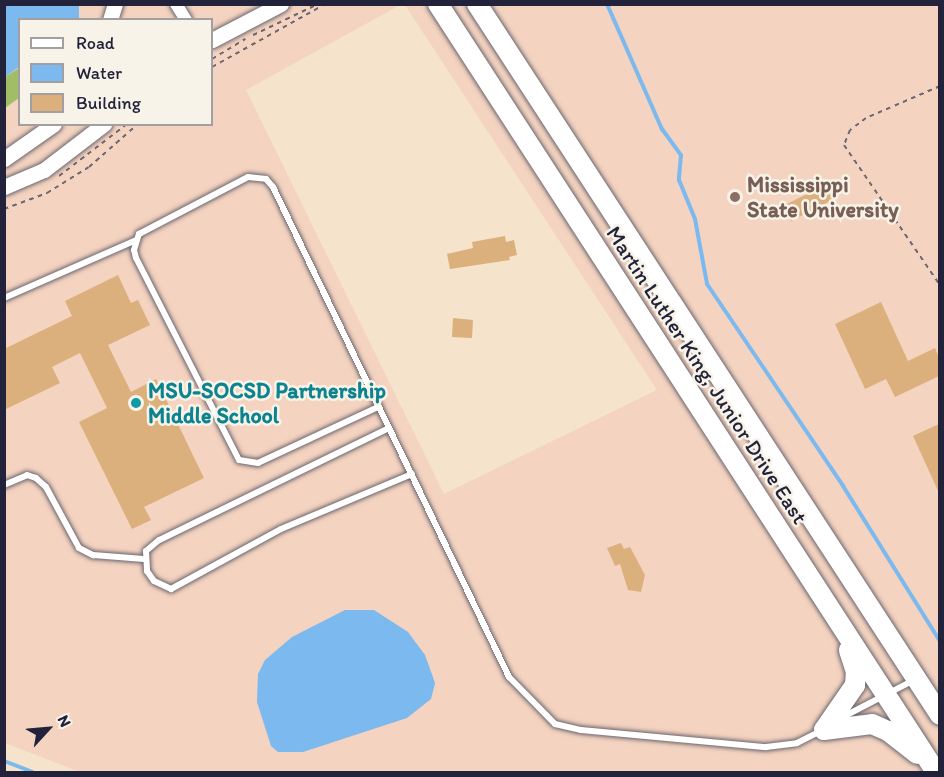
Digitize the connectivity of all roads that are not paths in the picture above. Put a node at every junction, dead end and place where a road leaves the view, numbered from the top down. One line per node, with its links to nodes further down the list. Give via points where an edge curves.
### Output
1 (176, 4): 5 (street)
2 (281, 4): 6 (street)
3 (438, 4): 18 (main road, Martin Luther King, Junior Drive East)
4 (477, 4): 19 (main road, Martin Luther King, Junior Drive East)
5 (185, 18)
6 (213, 39)
7 (51, 126): 9 (street)
8 (101, 126): 10 (street, via 44,170)
9 (4, 159)
10 (4, 187)
11 (136, 240): 12 (lane); 13 (lane, via 136,258 239,460 258,463); 13 (lane, via 139,234 256,176 273,187)
12 (4, 298)
13 (378, 407): 14 (lane)
14 (389, 428): 15 (lane); 17 (lane, via 159,540 146,551)
15 (412, 474): 17 (lane, via 281,529 171,589 154,581); 22 (lane, via 509,677 555,724 581,730 766,747 797,743)
16 (4, 485): 17 (lane, via 27,475 36,478 46,487 79,548 93,555)
17 (144, 560)
18 (840, 626): 20 (main road, Martin Luther King, Junior Drive East); 22 (main road, via 856,672 855,685)
19 (915, 679): 20 (lane); 21 (main road, Martin Luther King, Junior Drive East)
20 (884, 693): 22 (lane); 23 (main road, Martin Luther King, Junior Drive East)
21 (939, 715)
22 (824, 730): 23 (main road, via 872,724 888,731)
23 (933, 769)

